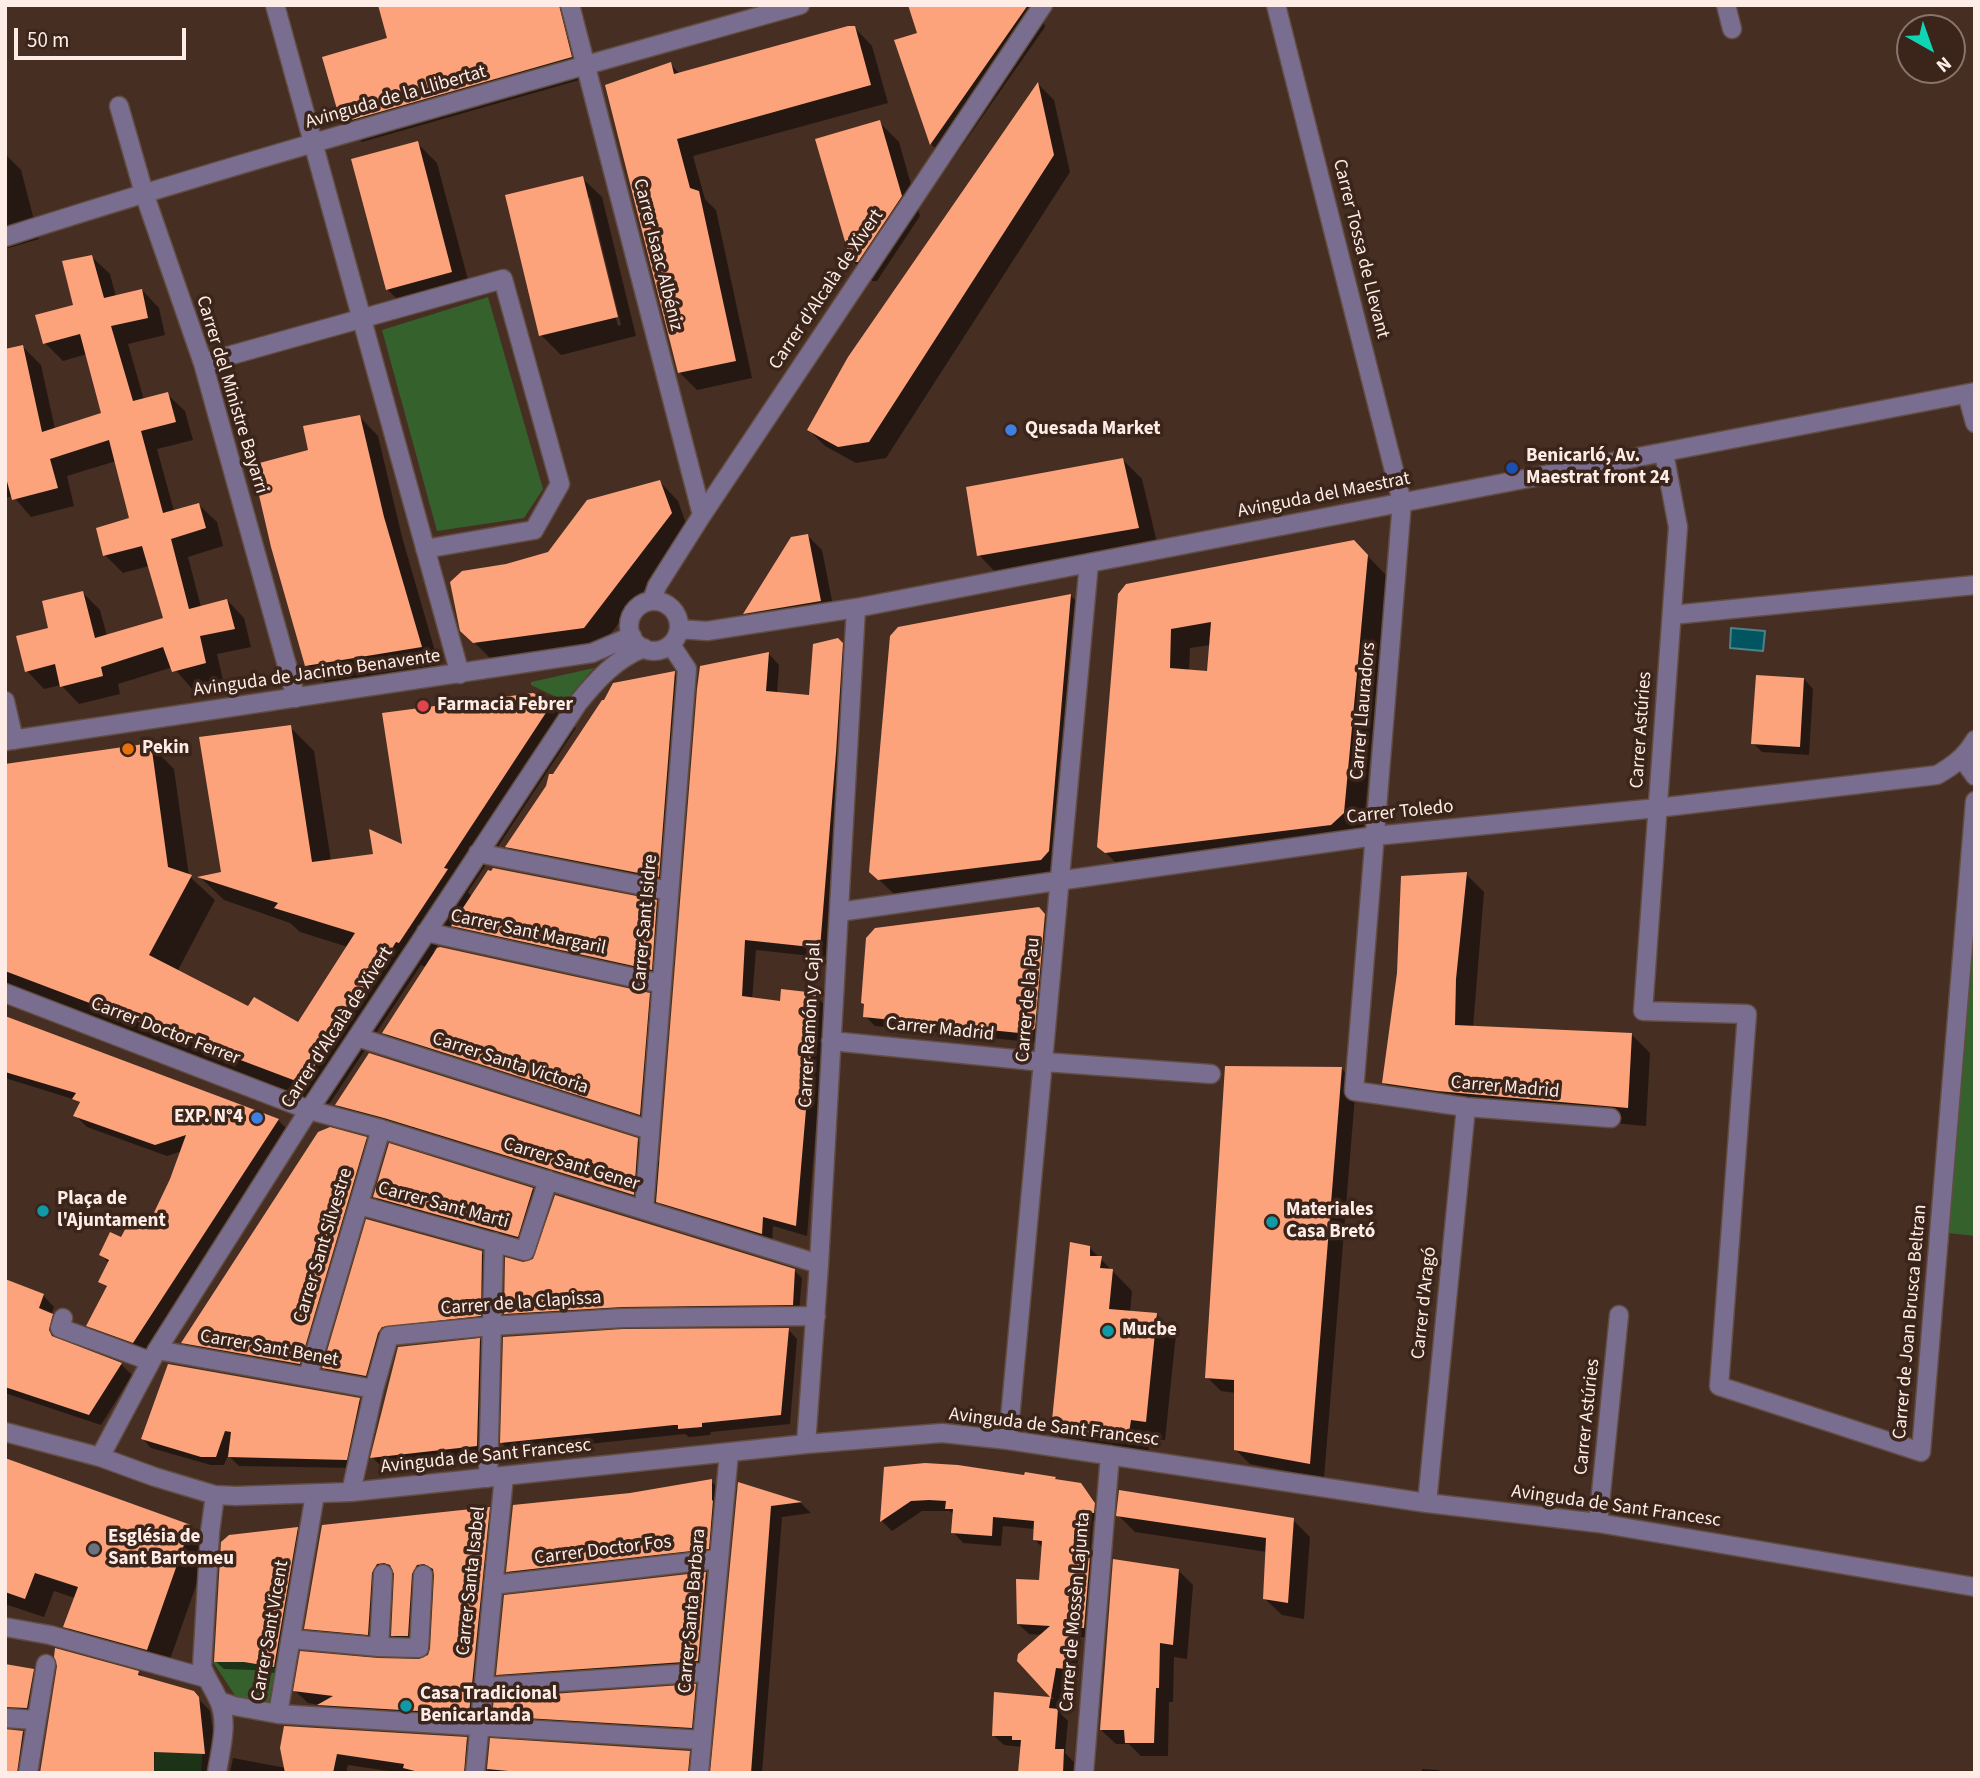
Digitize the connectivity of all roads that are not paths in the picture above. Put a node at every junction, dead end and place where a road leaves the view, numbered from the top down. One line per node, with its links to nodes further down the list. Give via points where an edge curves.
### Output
1 (275, 5): 10 (street)
2 (570, 5): 8 (street, Carrer Isaac Albéniz)
3 (800, 5): 8 (street, Avinguda de la Llibertat)
4 (1043, 5): 19 (street, Carrer d'Alcalà de Xivert)
5 (1276, 5): 18 (street, Carrer Tossa de Llevant)
6 (1726, 5): 7 (street)
7 (1732, 29)
8 (586, 64): 10 (street, Avinguda de la Llibertat); 19 (street, Carrer Isaac Albéniz)
9 (120, 106): 11 (street, Carrer del Ministre Bayarri)
10 (314, 144): 11 (street, Avinguda de la Llibertat); 13 (street)
11 (144, 193): 12 (street, Avinguda de la Llibertat); 14 (street, Carrer del Ministre Bayarri)
12 (5, 237)
13 (362, 318): 14 (street); 20 (street); 20 (street, via 503,279 560,484 534,530)
14 (203, 363): 29 (street, Carrer del Ministre Bayarri)
15 (1971, 393): 16 (street); 17 (street, Avinguda del Maestrat)
16 (1975, 422)
17 (1664, 453): 18 (street, Avinguda del Maestrat); 25 (street, Carrer Astúries, via 1678,527)
18 (1402, 502): 21 (street, Avinguda del Maestrat); 37 (street, Carrer Llauradors)
19 (702, 515): 23 (street, Carrer d'Alcalà de Xivert, via 661,579)
20 (425, 548): 28 (street)
21 (1089, 563): 24 (street, Avinguda del Maestrat); 39 (street, Carrer de la Pau)
22 (1975, 584): 25 (street)
23 (653, 601): 26 (street, via 667,604 677,615); 27 (street, via 633,613 629,629)
24 (856, 608): 26 (street, Avinguda del Maestrat); 41 (street, Carrer Ramón y Cajal)
25 (1672, 615): 36 (street, Carrer Astúries)
26 (675, 637): 27 (street, via 658,651); 40 (street, Carrer Sant Isidre, via 687,669)
27 (638, 642): 28 (street, Avinguda de Jacinto Benavente); 38 (street, Carrer d'Alcalà de Xivert, via 578,704)
28 (460, 674): 29 (street, Avinguda de Jacinto Benavente)
29 (296, 698): 31 (street, Avinguda de Jacinto Benavente)
30 (5, 701): 31 (street)
31 (10, 740)
32 (1975, 740): 33 (street)
33 (1962, 758): 34 (street); 36 (street, Carrer Toledo, via 1937,775)
34 (1975, 776)
35 (1975, 801): 45 (street, Carrer de Joan Brusca Beltran, via 1921,1452 1719,1386 1747,1014)
36 (1657, 808): 37 (street, Carrer Toledo); 45 (street, Carrer Astúries)
37 (1375, 836): 39 (street, Carrer Toledo); 50 (street, Carrer Llauradors)
38 (478, 853): 40 (street); 42 (street, Carrer d'Alcalà de Xivert)
39 (1061, 880): 41 (street, Carrer Toledo); 48 (street, Carrer de la Pau)
40 (669, 891): 43 (street, Carrer Sant Isidre)
41 (839, 912): 47 (street, Carrer Ramón y Cajal)
42 (426, 932): 43 (street, Carrer Sant Margaril); 46 (street, Carrer d'Alcalà de Xivert)
43 (662, 984): 55 (street, Carrer Sant Isidre)
44 (5, 993): 52 (street, Carrer Doctor Ferrer)
45 (1643, 1011)
46 (357, 1037): 52 (street, Carrer d'Alcalà de Xivert); 55 (street, Carrer Santa Victoria)
47 (831, 1041): 48 (street, Carrer Madrid); 60 (street, Carrer Ramón y Cajal)
48 (1044, 1062): 49 (street, Carrer Madrid); 69 (street, Carrer de la Pau)
49 (1211, 1074)
50 (1354, 1091): 51 (street, Carrer Madrid)
51 (1466, 1107): 53 (street, Carrer Madrid); 78 (street, Carrer d'Aragó)
52 (309, 1110): 54 (street, Carrer Sant Gener); 65 (street, Carrer d'Alcalà de Xivert)
53 (1611, 1118)
54 (381, 1129): 56 (street, Carrer Sant Gener); 57 (street, Carrer Sant Silvestre)
55 (650, 1130): 58 (street, Carrer Sant Isidre)
56 (548, 1180): 58 (street, Carrer Sant Gener); 59 (street, Carrer Sant Marti, via 526,1251)
57 (359, 1205): 59 (street, Carrer Sant Marti); 66 (street, Carrer Sant Silvestre)
58 (644, 1209): 60 (street, Carrer Sant Gener)
59 (494, 1242): 64 (street, Carrer Santa Isabel)
60 (819, 1264): 62 (street, Carrer Ramón y Cajal)
61 (1619, 1315): 79 (street, Carrer Astúries)
62 (816, 1316): 64 (street, Carrer de la Clapissa, via 622,1318); 70 (street, Carrer Ramón y Cajal)
63 (63, 1318): 65 (street, Carrer Sant Benet, via 60,1328)
64 (491, 1326): 67 (street, Carrer de la Clapissa, via 390,1336); 74 (street, Carrer Santa Isabel)
65 (153, 1356): 66 (street, Carrer Sant Benet); 73 (street, Carrer d'Alcalà de Xivert)
66 (308, 1376): 67 (street, Carrer Sant Benet)
67 (374, 1389): 75 (street, Carrer de la Clapissa)
68 (5, 1432): 73 (street, Avinguda de Sant Francesc)
69 (1008, 1440): 70 (street, Avinguda de Sant Francesc, via 942,1433); 72 (street, Avinguda de Sant Francesc)
70 (806, 1444): 71 (street, Avinguda de Sant Francesc)
71 (729, 1452): 74 (street, Avinguda de Sant Francesc); 80 (street, Carrer Santa Barbara)
72 (1110, 1455): 78 (street, Avinguda de Sant Francesc); 102 (street, Carrer de Mossèn Lajunta)
73 (100, 1457): 77 (street, Avinguda de Sant Francesc)
74 (496, 1477): 75 (street, Avinguda de Sant Francesc); 83 (street, Carrer Santa Isabel)
75 (351, 1492): 76 (street, Avinguda de Sant Francesc)
76 (315, 1494): 77 (street, Avinguda de Sant Francesc); 86 (street, Carrer Sant Vicent)
77 (215, 1495): 90 (street, Carrer Sant Vicent, via 202,1667)
78 (1427, 1503): 79 (street, Avinguda de Sant Francesc)
79 (1598, 1522): 84 (street, Avinguda de Sant Francesc)
80 (718, 1559): 83 (street, Carrer Doctor Fos); 89 (street, Carrer Santa Barbara)
81 (383, 1574): 87 (street)
82 (423, 1575): 87 (street, via 419,1648)
83 (493, 1585): 91 (street, Carrer Santa Isabel)
84 (1970, 1588)
85 (5, 1627): 90 (street)
86 (291, 1639): 87 (street); 93 (street, Carrer Sant Vicent)
87 (379, 1647)
88 (46, 1664): 95 (street)
89 (708, 1672): 91 (street); 97 (street, Carrer Santa Barbara)
90 (206, 1678): 92 (street, Carrer Sant Vicent)
91 (483, 1687): 96 (street, Carrer Santa Isabel)
92 (219, 1701): 93 (street, Carrer Sant Vicent); 99 (street, via 223,1729)
93 (278, 1714): 96 (street)
94 (5, 1718): 95 (street)
95 (36, 1720): 98 (street)
96 (480, 1725): 97 (street); 100 (street, Carrer Santa Isabel)
97 (702, 1740): 101 (street, Carrer Santa Barbara)
98 (28, 1773)
99 (217, 1773)
100 (475, 1773)
101 (699, 1773)
102 (1084, 1773)

